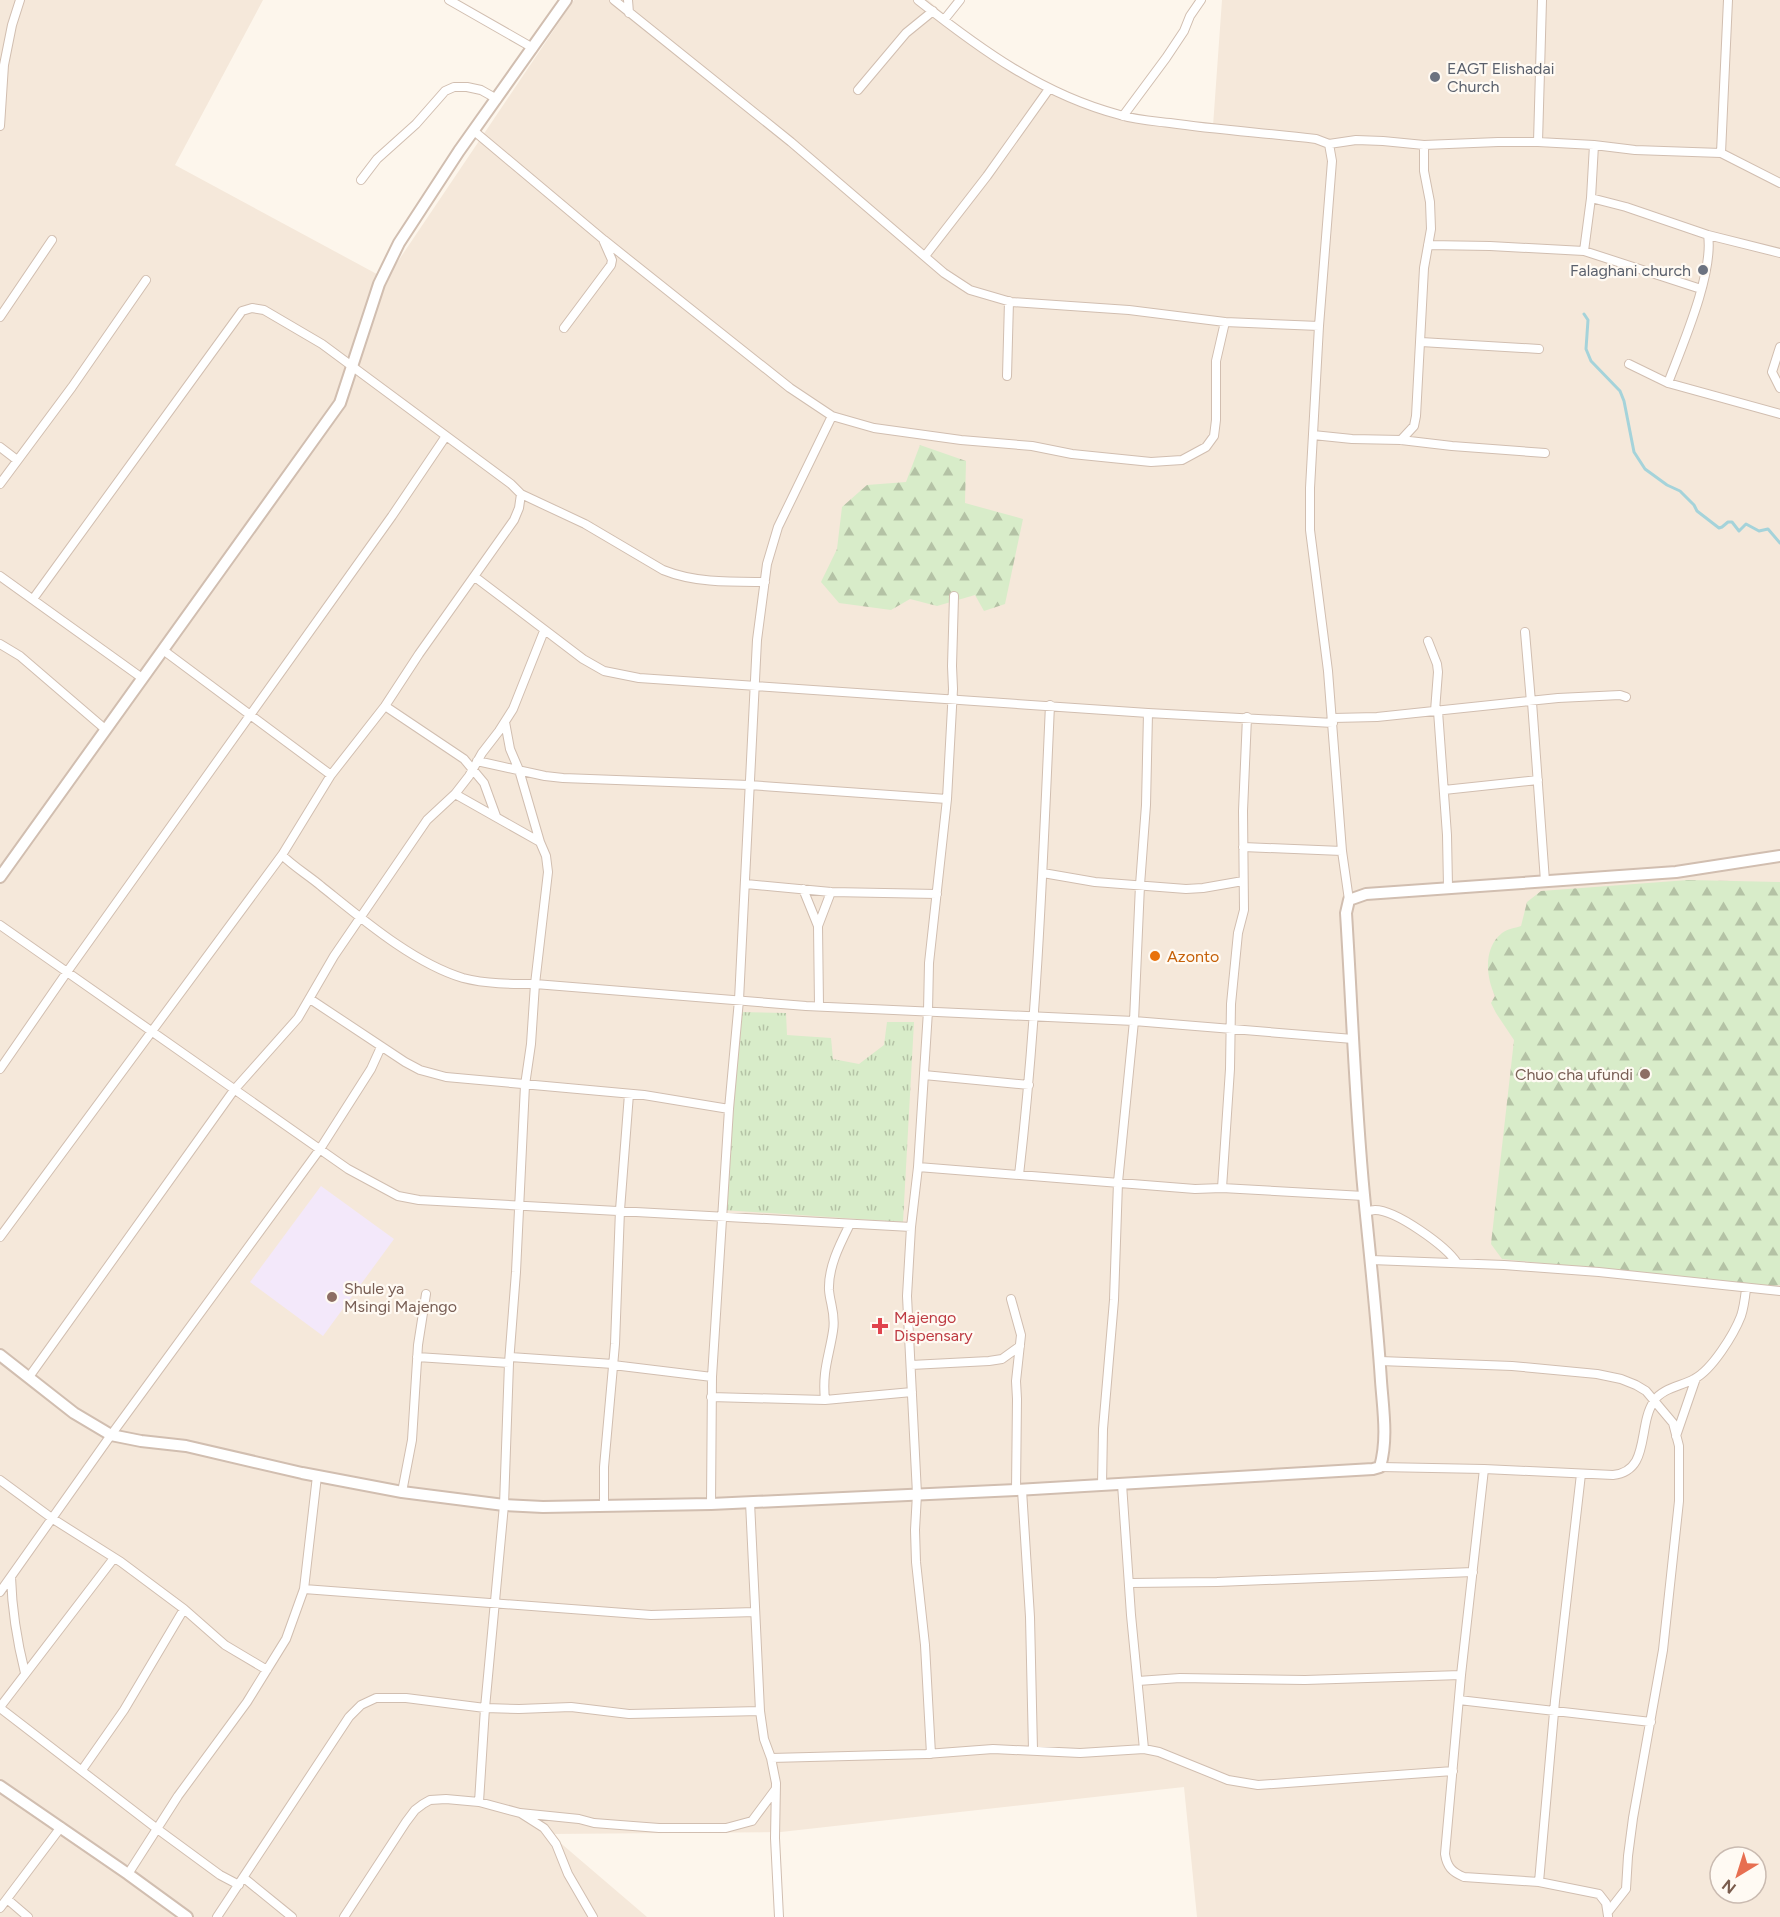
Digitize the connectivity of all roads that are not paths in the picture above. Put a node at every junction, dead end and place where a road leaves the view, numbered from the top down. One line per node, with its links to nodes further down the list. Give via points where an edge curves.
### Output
1 (20, 0): 17 (street, via 7,45)
2 (449, 0): 14 (street)
3 (566, 0): 14 (street)
4 (614, 0): 12 (street)
5 (628, 0): 12 (street)
6 (918, 0): 11 (street)
7 (960, 0): 13 (street)
8 (1202, 0): 19 (street)
9 (1542, 0): 22 (street)
10 (1728, 0): 26 (street)
11 (933, 11): 13 (street); 16 (street, via 912,27)
12 (629, 13): 36 (street, via 791,142)
13 (944, 20): 15 (street, via 1007,65)
14 (533, 48): 18 (street)
15 (1049, 89): 19 (street); 36 (street)
16 (858, 90)
17 (1, 94): 20 (street)
18 (497, 99): 21 (street); 27 (street, via 466,87 445,91)
19 (1123, 116): 23 (street, via 1215,130 1316,139)
20 (0, 126)
21 (474, 131): 32 (street); 48 (street, via 399,243 379,284)
22 (1538, 142): 24 (street); 25 (street)
23 (1329, 144): 24 (street, via 1356,140); 42 (street, via 1332,169)
24 (1424, 145): 33 (street, via 1430,202)
25 (1594, 145): 26 (street); 29 (street)
26 (1721, 153): 28 (street)
27 (361, 180)
28 (1780, 183)
29 (1591, 198): 30 (street); 34 (street)
30 (1708, 235): 35 (street); 38 (street, via 1708,261)
31 (52, 240): 40 (street)
32 (604, 240): 43 (street, via 611,265); 53 (street, via 790,388)
33 (1428, 245): 34 (street); 44 (street)
34 (1584, 251): 38 (street)
35 (1780, 252)
36 (925, 256): 39 (street, via 970,290)
37 (146, 280): 59 (street)
38 (1701, 289): 50 (street)
39 (1009, 301): 41 (street); 49 (street)
40 (0, 317)
41 (1225, 322): 42 (street); 53 (street, via 1216,361 1214,436 1206,447 1182,460 1151,462 1072,454 874,428)
42 (1319, 326): 54 (street)
43 (564, 328)
44 (1421, 342): 46 (street); 56 (street, via 1414,426)
45 (1780, 347): 51 (street, via 1772,369)
46 (1539, 349)
47 (1629, 364): 50 (street)
48 (352, 365): 55 (street); 66 (street, via 264,310 242,311); 71 (street, via 340,403)
49 (1007, 376)
50 (1668, 383): 52 (street)
51 (1780, 388)
52 (1780, 414)
53 (832, 416): 64 (street, via 778,527)
54 (1313, 435): 56 (street); 83 (street, via 1310,530)
55 (446, 436): 61 (street); 81 (street)
56 (1401, 440): 58 (street)
57 (0, 447): 59 (street)
58 (1545, 453)
59 (17, 460): 60 (street)
60 (0, 484)
61 (521, 494): 63 (street, via 513,520); 64 (street, via 585,524 673,574 730,582)
62 (0, 576): 66 (street)
63 (475, 577): 67 (street); 78 (street)
64 (765, 582): 73 (street)
65 (954, 596): 75 (street)
66 (33, 599): 72 (street)
67 (544, 631): 73 (street, via 604,671 639,678); 84 (street)
68 (1525, 632): 76 (street)
69 (1428, 641): 79 (street, via 1438,672)
70 (0, 644): 85 (street, via 20,656)
71 (163, 650): 72 (street); 81 (street)
72 (142, 678): 85 (street)
73 (755, 687): 75 (street); 90 (street)
74 (1626, 697): 76 (street)
75 (953, 700): 77 (street); 93 (street)
76 (1531, 702): 79 (street); 89 (street)
77 (1050, 705): 80 (street); 100 (street)
78 (385, 706): 86 (street); 88 (street)
79 (1436, 711): 83 (street); 91 (street)
80 (1148, 713): 82 (street); 105 (street)
81 (250, 715): 88 (street); 114 (street)
82 (1247, 717): 83 (street); 96 (street)
83 (1333, 721): 97 (street)
84 (505, 722): 86 (street); 87 (street)
85 (105, 729): 101 (street)
86 (475, 765): 87 (street); 92 (street); 94 (street)
87 (519, 770): 90 (street, via 594,780); 95 (street)
88 (331, 776): 98 (street)
89 (1538, 780): 91 (street); 103 (street)
90 (749, 785): 93 (street); 104 (street)
91 (1444, 790): 106 (street)
92 (454, 794): 94 (street); 111 (street, via 427,820)
93 (947, 799): 109 (street)
94 (496, 816): 95 (street)
95 (540, 842): 115 (street, via 548,872)
96 (1243, 846): 97 (street); 102 (street)
97 (1342, 851): 110 (street)
98 (282, 855): 111 (street); 123 (street)
99 (1780, 855): 103 (street, via 1676,872)
100 (1043, 873): 105 (street); 120 (street)
101 (0, 877)
102 (1243, 881): 105 (street, via 1186,889); 122 (street, via 1244,910 1238,933)
103 (1545, 881): 106 (street)
104 (746, 884): 107 (street); 117 (street)
105 (1140, 885): 121 (street)
106 (1448, 887): 110 (street, via 1366,894)
107 (803, 889): 108 (street); 113 (street)
108 (831, 892): 109 (street); 113 (street)
109 (937, 894): 119 (street)
110 (1350, 900): 124 (street, via 1346,914)
111 (360, 918): 115 (street, via 442,970 493,983); 116 (street)
112 (0, 925): 114 (street)
113 (818, 926): 118 (street)
114 (67, 972): 123 (street); 126 (street)
115 (535, 984): 117 (street); 128 (street)
116 (310, 999): 125 (street); 130 (street)
117 (740, 1000): 118 (street); 132 (street)
118 (819, 1006): 119 (street)
119 (928, 1011): 120 (street); 127 (street)
120 (1034, 1016): 121 (street); 129 (street)
121 (1134, 1021): 122 (street); 136 (street)
122 (1232, 1028): 124 (street); 137 (street)
123 (153, 1031): 130 (street); 145 (street)
124 (1353, 1039): 138 (street)
125 (381, 1047): 128 (street, via 420,1070 446,1077); 133 (street)
126 (0, 1069)
127 (924, 1075): 129 (street); 134 (street)
128 (525, 1085): 131 (street); 139 (street)
129 (1029, 1085): 135 (street)
130 (234, 1090): 133 (street); 159 (street)
131 (629, 1094): 132 (street); 140 (street)
132 (729, 1109): 142 (street)
133 (320, 1149): 139 (street, via 398,1196); 166 (street)
134 (918, 1167): 135 (street); 144 (street)
135 (1019, 1175): 136 (street)
136 (1118, 1182): 137 (street); 174 (street)
137 (1222, 1188): 138 (street)
138 (1364, 1196): 141 (street)
139 (520, 1204): 140 (street); 155 (street)
140 (620, 1210): 142 (street); 157 (street)
141 (1366, 1212): 146 (street); 147 (street, via 1376,1210 1399,1218 1424,1233)
142 (722, 1217): 143 (street); 160 (street)
143 (850, 1224): 144 (street); 164 (street, via 830,1278 834,1320 823,1381)
144 (911, 1227): 158 (street, via 907,1296)
145 (0, 1236)
146 (1371, 1260): 147 (street); 156 (street)
147 (1457, 1263): 148 (street, via 1627,1274)
148 (1746, 1289): 149 (street); 161 (street, via 1732,1335)
149 (1780, 1291)
150 (426, 1294): 154 (street)
151 (1011, 1299): 152 (street, via 1022,1335)
152 (1020, 1346): 158 (street, via 1002,1359); 175 (street, via 1016,1381)
153 (0, 1355): 159 (street)
154 (417, 1357): 155 (street); 176 (street, via 412,1440)
155 (510, 1360): 157 (street); 180 (street)
156 (1380, 1361): 165 (street, via 1597,1374 1636,1385); 168 (street, via 1385,1436)
157 (613, 1364): 160 (street); 181 (street)
158 (911, 1365): 162 (street)
159 (29, 1377): 166 (street, via 74,1413)
160 (712, 1377): 163 (street)
161 (1696, 1378): 165 (street); 167 (street)
162 (912, 1392): 164 (street); 177 (street)
163 (711, 1397): 164 (street); 179 (street)
164 (825, 1400)
165 (1654, 1400): 167 (street, via 1673,1423); 170 (street, via 1638,1458 1630,1470 1612,1475)
166 (111, 1435): 171 (street, via 186,1446); 182 (street)
167 (1676, 1436): 201 (street, via 1680,1473 1678,1517)
168 (1380, 1467): 169 (street); 173 (street)
169 (1484, 1469): 170 (street); 184 (street)
170 (1581, 1474): 199 (street)
171 (317, 1476): 176 (street); 187 (street)
172 (0, 1480): 182 (street)
173 (1122, 1484): 174 (street); 186 (street)
174 (1102, 1485): 175 (street)
175 (1019, 1490): 177 (street); 203 (street, via 1030,1617)
176 (402, 1492): 180 (street)
177 (917, 1494): 178 (street); 204 (street, via 916,1562)
178 (750, 1503): 179 (street); 191 (street)
179 (711, 1504): 181 (street)
180 (504, 1505): 181 (street); 189 (street)
181 (604, 1506)
182 (53, 1519): 183 (street); 185 (street)
183 (114, 1558): 190 (street); 193 (street)
184 (1473, 1572): 186 (street); 194 (street)
185 (11, 1577): 188 (street); 193 (street, via 16,1633)
186 (1131, 1583): 195 (street)
187 (304, 1589): 189 (street); 192 (street, via 286,1639)
188 (0, 1592)
189 (495, 1604): 191 (street, via 651,1615); 198 (street)
190 (184, 1609): 192 (street, via 225,1645); 206 (street, via 124,1710)
191 (755, 1612): 200 (street)
192 (267, 1670): 213 (street)
193 (25, 1673): 197 (street)
194 (1461, 1675): 195 (street); 196 (street)
195 (1138, 1681): 202 (street)
196 (1459, 1700): 199 (street); 207 (street)
197 (0, 1708): 206 (street)
198 (485, 1708): 200 (street, via 571,1707 629,1714); 210 (street); 215 (street, via 406,1698 376,1698 361,1705 338,1732)
199 (1554, 1710): 201 (street); 216 (street)
200 (760, 1711): 205 (street)
201 (1651, 1722): 219 (street, via 1626,1889)
202 (1144, 1749): 203 (street, via 1089,1753); 207 (street, via 1244,1784)
203 (1033, 1750): 204 (street)
204 (931, 1754): 205 (street)
205 (771, 1758): 209 (street)
206 (82, 1770): 213 (street)
207 (1453, 1772): 216 (street, via 1447,1865 1464,1877)
208 (0, 1786): 212 (street)
209 (775, 1790): 211 (street, via 752,1821 726,1828 659,1828); 226 (street)
210 (479, 1802): 211 (street); 224 (street, via 430,1800 415,1810)
211 (520, 1813): 225 (street, via 544,1828 556,1844)
212 (61, 1827): 214 (street); 217 (street)
213 (156, 1828): 214 (street); 215 (street, via 220,1875)
214 (128, 1874): 221 (street)
215 (242, 1882): 222 (street); 223 (street)
216 (1539, 1882): 219 (street, via 1599,1894)
217 (7, 1899): 218 (street); 220 (street)
218 (0, 1908)
219 (1608, 1914)
220 (28, 1917)
221 (187, 1917)
222 (217, 1917)
223 (292, 1917)
224 (344, 1917)
225 (593, 1917)
226 (779, 1917)

